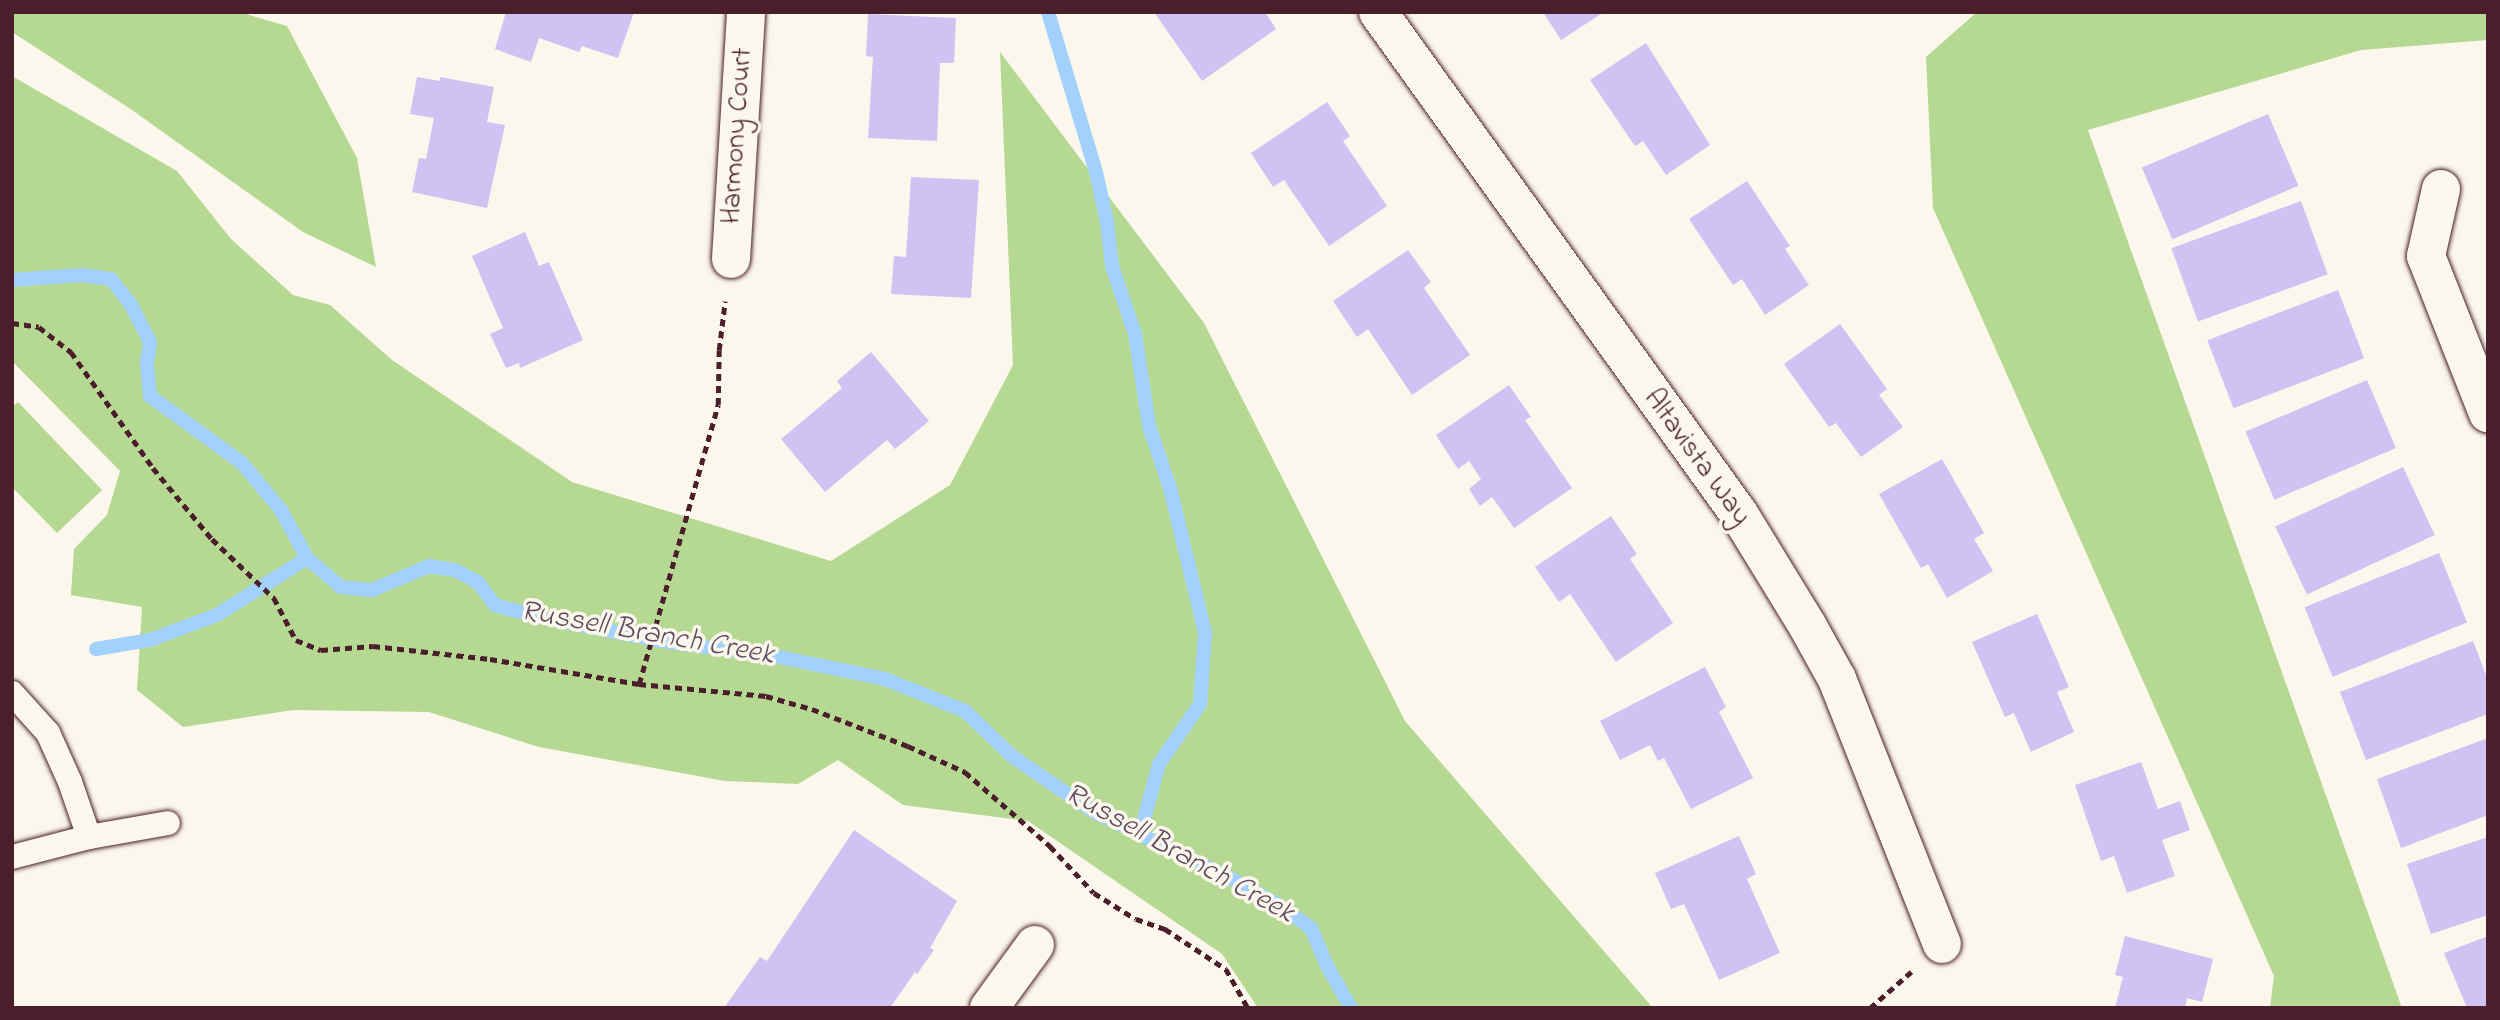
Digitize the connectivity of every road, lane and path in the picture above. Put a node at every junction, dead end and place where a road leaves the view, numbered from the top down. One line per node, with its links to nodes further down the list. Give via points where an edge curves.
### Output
1 (746, 12): 4 (street, Harmony Court)
2 (1378, 12): 12 (street, Altavista Way, via 1739,514 1807,625 1837,679)
3 (2441, 189): 6 (street, via 2426,256)
4 (731, 259): 7 (path, via 719,350 718,405)
5 (12, 323): 7 (path, via 39,327 71,352 153,468 212,539 274,598 296,640 321,650 373,646 490,659)
6 (2488, 413)
7 (639, 684): 15 (path, via 766,696 836,718 965,772 1050,846 1094,893 1136,919 1165,929 1226,969)
8 (12, 693): 10 (lane, via 48,733)
9 (168, 823): 10 (lane)
10 (89, 837): 11 (lane)
11 (12, 857)
12 (1942, 944): 16 (path)
13 (1035, 945): 14 (street)
14 (989, 1008)
15 (1248, 1008)
16 (1870, 1008)

